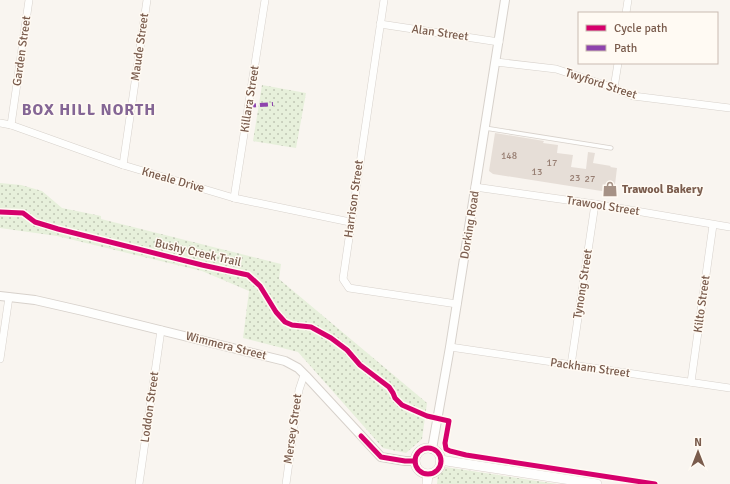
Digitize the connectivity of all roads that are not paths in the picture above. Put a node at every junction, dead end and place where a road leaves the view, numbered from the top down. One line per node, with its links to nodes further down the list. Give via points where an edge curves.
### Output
1 (29, 0): 15 (street, Garden Street)
2 (147, 0): 18 (street, Maude Street)
3 (265, 0): 20 (street, Killara Street)
4 (384, 0): 8 (street, Harrison Street)
5 (505, 0): 9 (street, Dorking Road)
6 (628, 0): 7 (street)
7 (626, 12)
8 (380, 24): 9 (street, Alan Street); 22 (street, Harrison Street)
9 (499, 42): 10 (street, Dorking Road)
10 (496, 62): 12 (street, Twyford Street, via 556,69); 16 (street, Dorking Road)
11 (618, 64): 12 (street)
12 (614, 88): 13 (street, Twyford Street, via 633,96)
13 (730, 108)
14 (0, 123): 15 (street, Kneale Drive)
15 (11, 125): 18 (street, Kneale Drive)
16 (486, 128): 17 (lane); 19 (street, Dorking Road)
17 (611, 148)
18 (123, 166): 20 (street, Kneale Drive)
19 (476, 187): 21 (street, Trawool Street); 26 (street, Dorking Road)
20 (234, 198): 22 (street, Kneale Drive)
21 (595, 204): 23 (street, Trawool Street); 30 (street, Tynong Street)
22 (350, 222): 26 (street, Harrison Street, via 343,279 349,288)
23 (713, 225): 24 (street, Trawool Street); 32 (street, Kilto Street)
24 (730, 227)
25 (4, 296): 27 (street, Wimmera Street, via 35,300); 29 (street)
26 (457, 304): 28 (street, Dorking Road)
27 (161, 330): 31 (street, Wimmera Street, via 285,360); 38 (street, Loddon Street)
28 (450, 347): 30 (street, Packham Street); 34 (street, Dorking Road)
29 (0, 359)
30 (571, 365): 32 (street, Packham Street)
31 (306, 376): 36 (street, Wimmera Street, via 380,457); 39 (street, Mersey Street, via 299,390)
32 (691, 382): 33 (street, Packham Street)
33 (730, 388)
34 (432, 449): 35 (main road, via 437,452); 36 (main road, via 419,451)
35 (440, 460): 37 (main road, via 436,470); 41 (main road)
36 (415, 461): 37 (main road, via 417,469)
37 (428, 474): 40 (main road)
38 (139, 484)
39 (286, 484)
40 (427, 484)
41 (597, 484)

